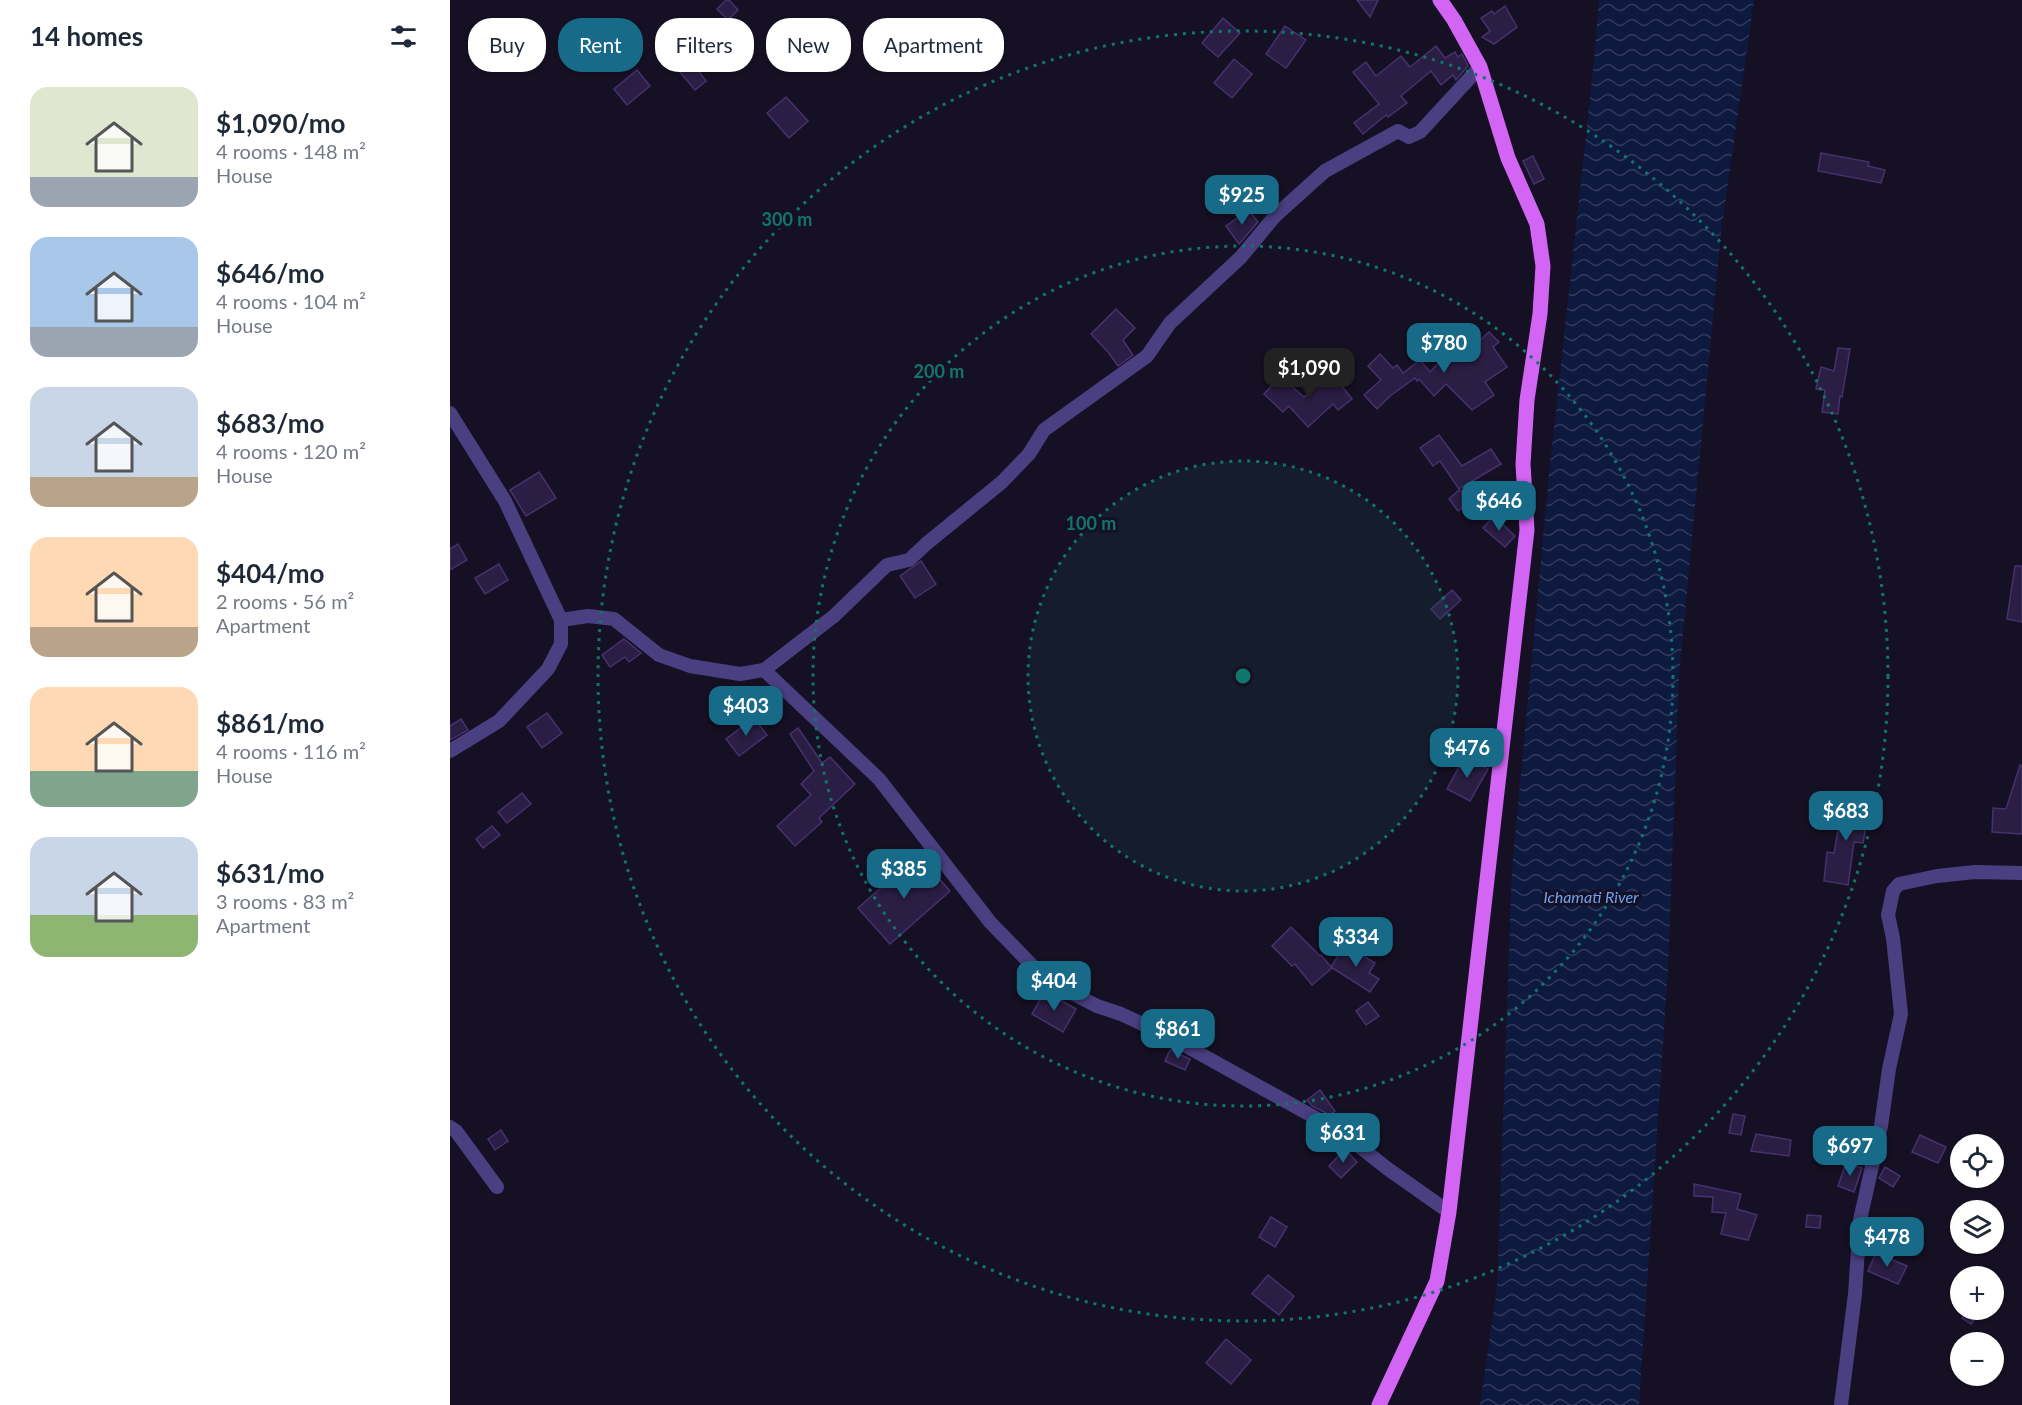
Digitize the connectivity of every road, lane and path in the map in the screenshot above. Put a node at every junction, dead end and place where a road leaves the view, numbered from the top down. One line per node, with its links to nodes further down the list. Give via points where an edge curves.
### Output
1 (1440, 0): 2 (main road)
2 (1480, 67): 5 (street, via 1420,132 1409,137 1398,130 1325,171 1170,323 1147,356 1044,430 1029,454 1002,482 909,560 887,565 834,616); 10 (main road, via 1508,158 1537,224 1543,266 1523,464 1527,530)
3 (450, 413): 4 (street, via 505,501)
4 (561, 620): 5 (street, via 588,616 614,619 659,655 690,666 741,674); 6 (street, via 561,644 548,669 499,721)
5 (764, 670): 10 (street, via 879,779 990,922 1045,979 1168,1036 1341,1132)
6 (450, 751)
7 (2022, 873): 12 (street, via 1937,876 1899,884 1893,891 1888,915 1901,1014 1860,1220)
8 (450, 1127): 9 (street)
9 (497, 1187)
10 (1449, 1212): 11 (main road, via 1437,1281)
11 (1379, 1405)
12 (1840, 1405)

